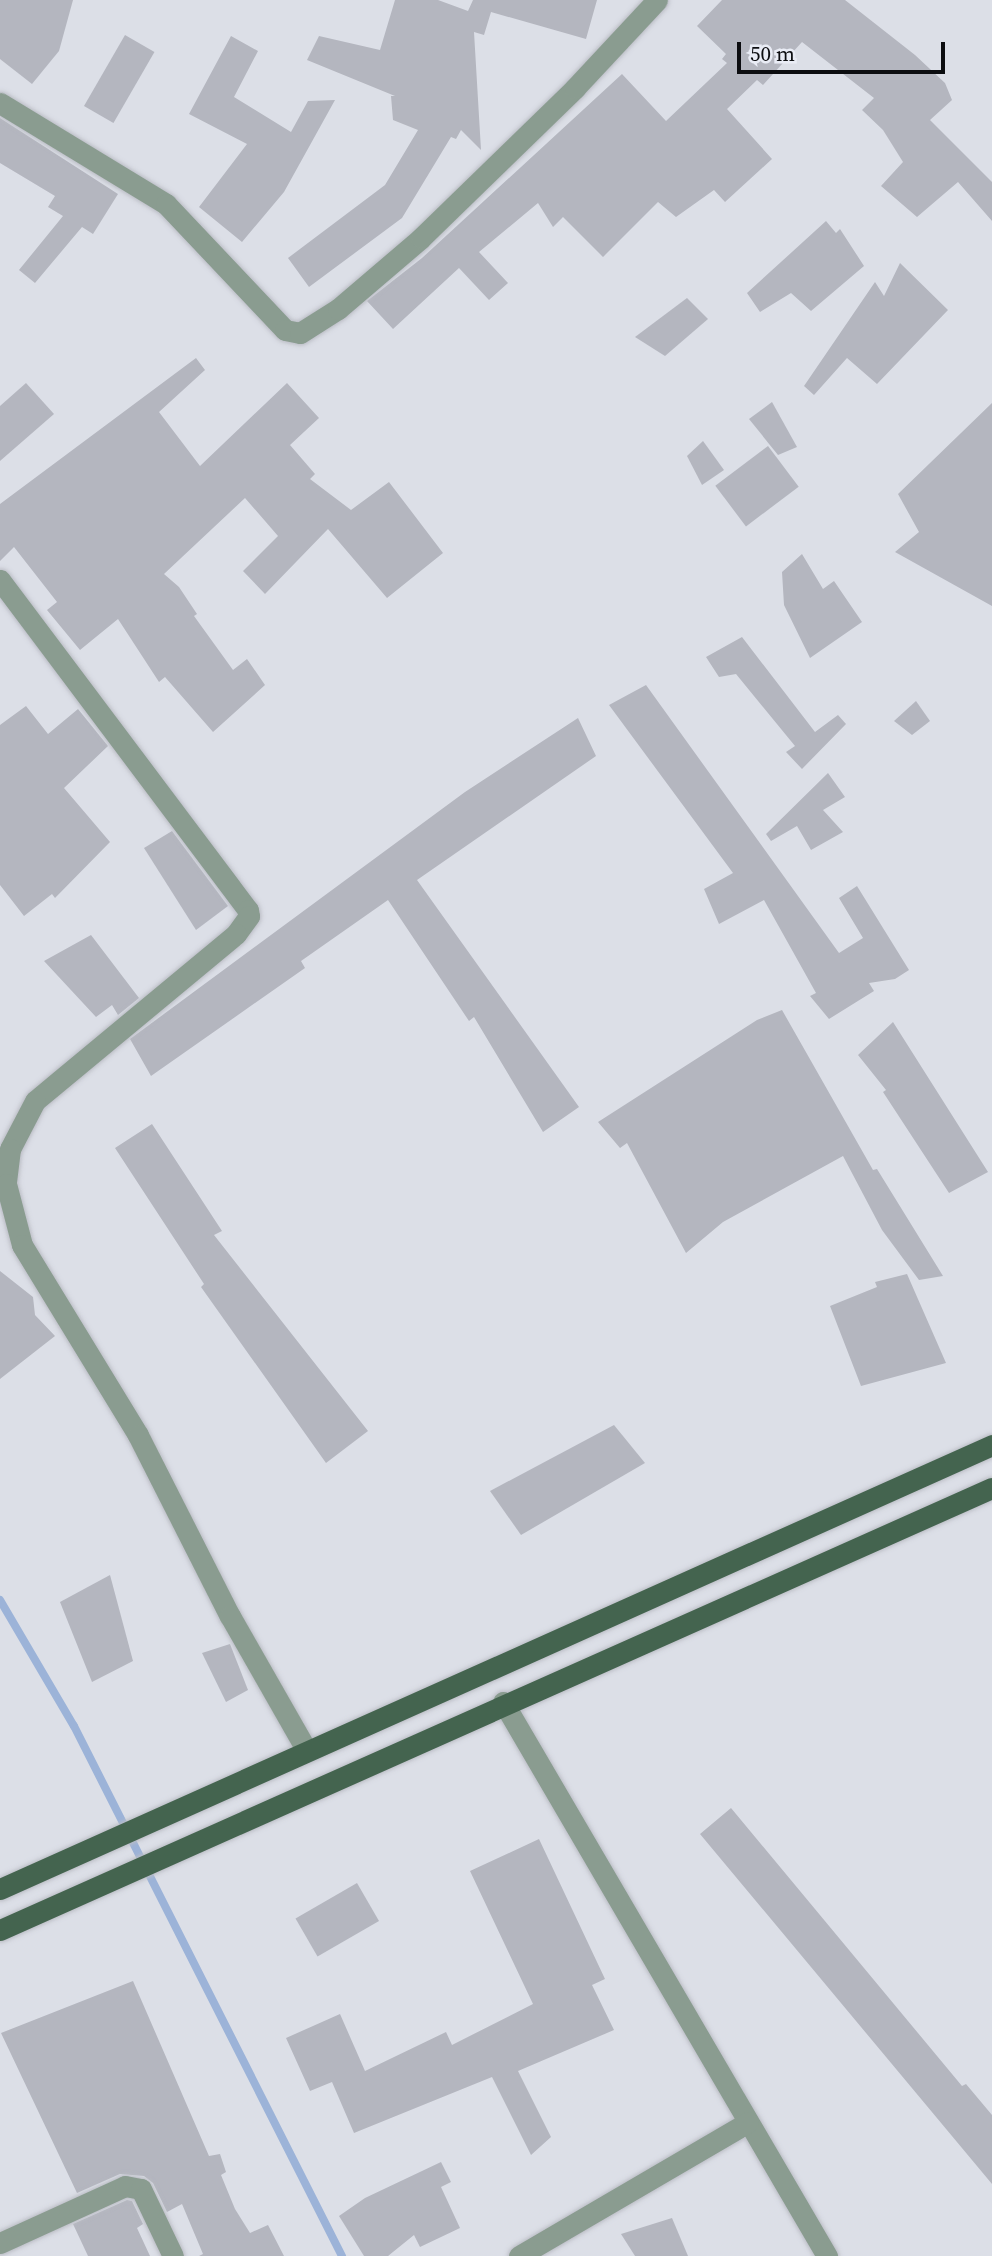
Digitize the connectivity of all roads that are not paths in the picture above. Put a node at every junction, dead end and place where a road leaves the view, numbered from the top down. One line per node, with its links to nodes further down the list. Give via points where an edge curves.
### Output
1 (657, 0): 2 (street, via 431,229 338,309 300,333 285,330 166,204)
2 (0, 103)
3 (0, 580): 7 (street, via 248,910 249,916 236,934 35,1101 10,1149 6,1184 22,1245 138,1435 230,1616)
4 (992, 1445): 7 (main road)
5 (992, 1488): 6 (main road)
6 (503, 1702): 9 (main road); 10 (street)
7 (307, 1751): 8 (main road)
8 (0, 1889)
9 (0, 1930)
10 (748, 2122): 13 (street); 14 (street)
11 (0, 2243): 12 (street, via 125,2186 141,2189)
12 (173, 2256)
13 (519, 2256)
14 (827, 2256)

